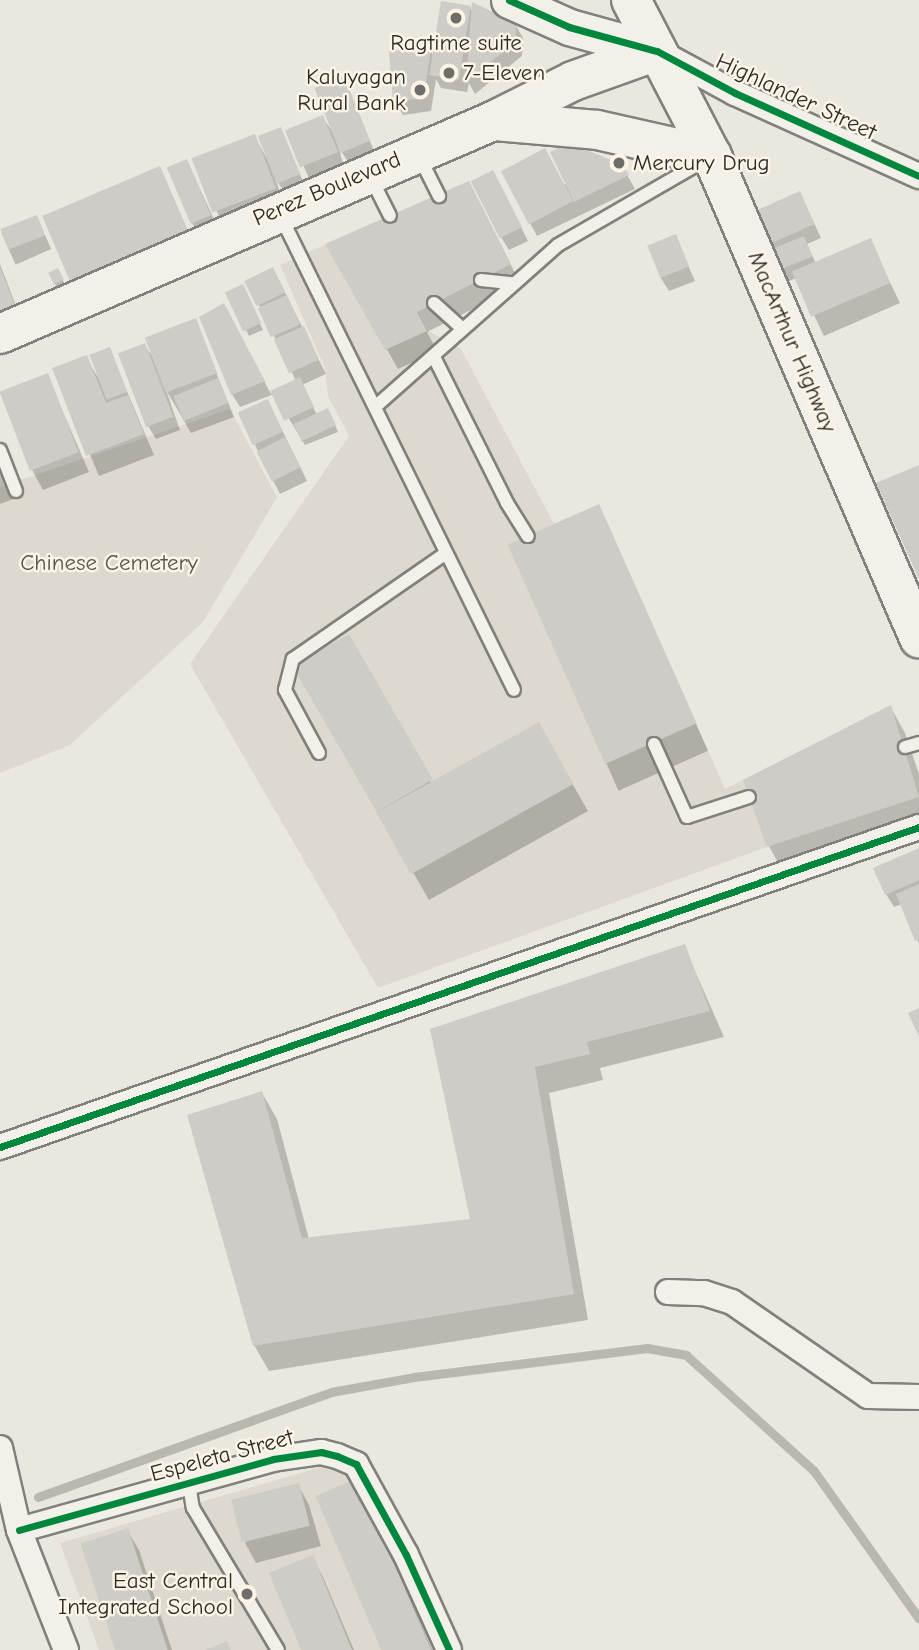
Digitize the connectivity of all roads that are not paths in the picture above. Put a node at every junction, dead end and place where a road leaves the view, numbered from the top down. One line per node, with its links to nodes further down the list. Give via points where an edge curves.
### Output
1 (509, 0): 3 (street, via 569,27)
2 (631, 0): 3 (main road, MacArthur Highway)
3 (657, 51): 4 (main road, Perez Boulevard, via 573,81); 6 (main road, MacArthur Highway); 8 (street, Highlander Street, via 735,93)
4 (493, 121): 5 (main road, Perez Boulevard); 6 (main road, via 597,131)
5 (417, 151): 7 (main road, Perez Boulevard); 9 (lane)
6 (712, 156): 13 (lane, via 558,244); 23 (main road, MacArthur Highway)
7 (368, 171): 10 (main road, Perez Boulevard); 11 (lane)
8 (919, 176)
9 (439, 196)
10 (277, 210): 16 (main road, Perez Boulevard); 18 (lane)
11 (390, 216)
12 (481, 280): 13 (lane)
13 (512, 283): 15 (lane)
14 (434, 303): 15 (lane)
15 (462, 328): 17 (lane)
16 (0, 334)
17 (434, 357): 18 (lane); 21 (lane)
18 (374, 407): 22 (lane)
19 (0, 450): 20 (lane)
20 (16, 491)
21 (528, 536)
22 (446, 553): 24 (lane); 28 (lane, via 293,659 285,690)
23 (919, 638)
24 (514, 690)
25 (919, 743): 27 (lane)
26 (654, 744): 29 (lane, via 687,817)
27 (905, 747)
28 (319, 753)
29 (749, 797)
30 (919, 827): 31 (street)
31 (0, 1147)
32 (668, 1292): 33 (street, via 704,1293 732,1302 868,1396)
33 (919, 1397)
34 (0, 1448): 36 (street)
35 (189, 1484): 36 (street, Espeleta Street); 38 (lane, via 193,1507); 39 (street, Espeleta Street, via 306,1453 321,1452 356,1465 406,1555)
36 (19, 1530): 37 (street)
37 (66, 1650)
38 (278, 1650)
39 (449, 1650)

